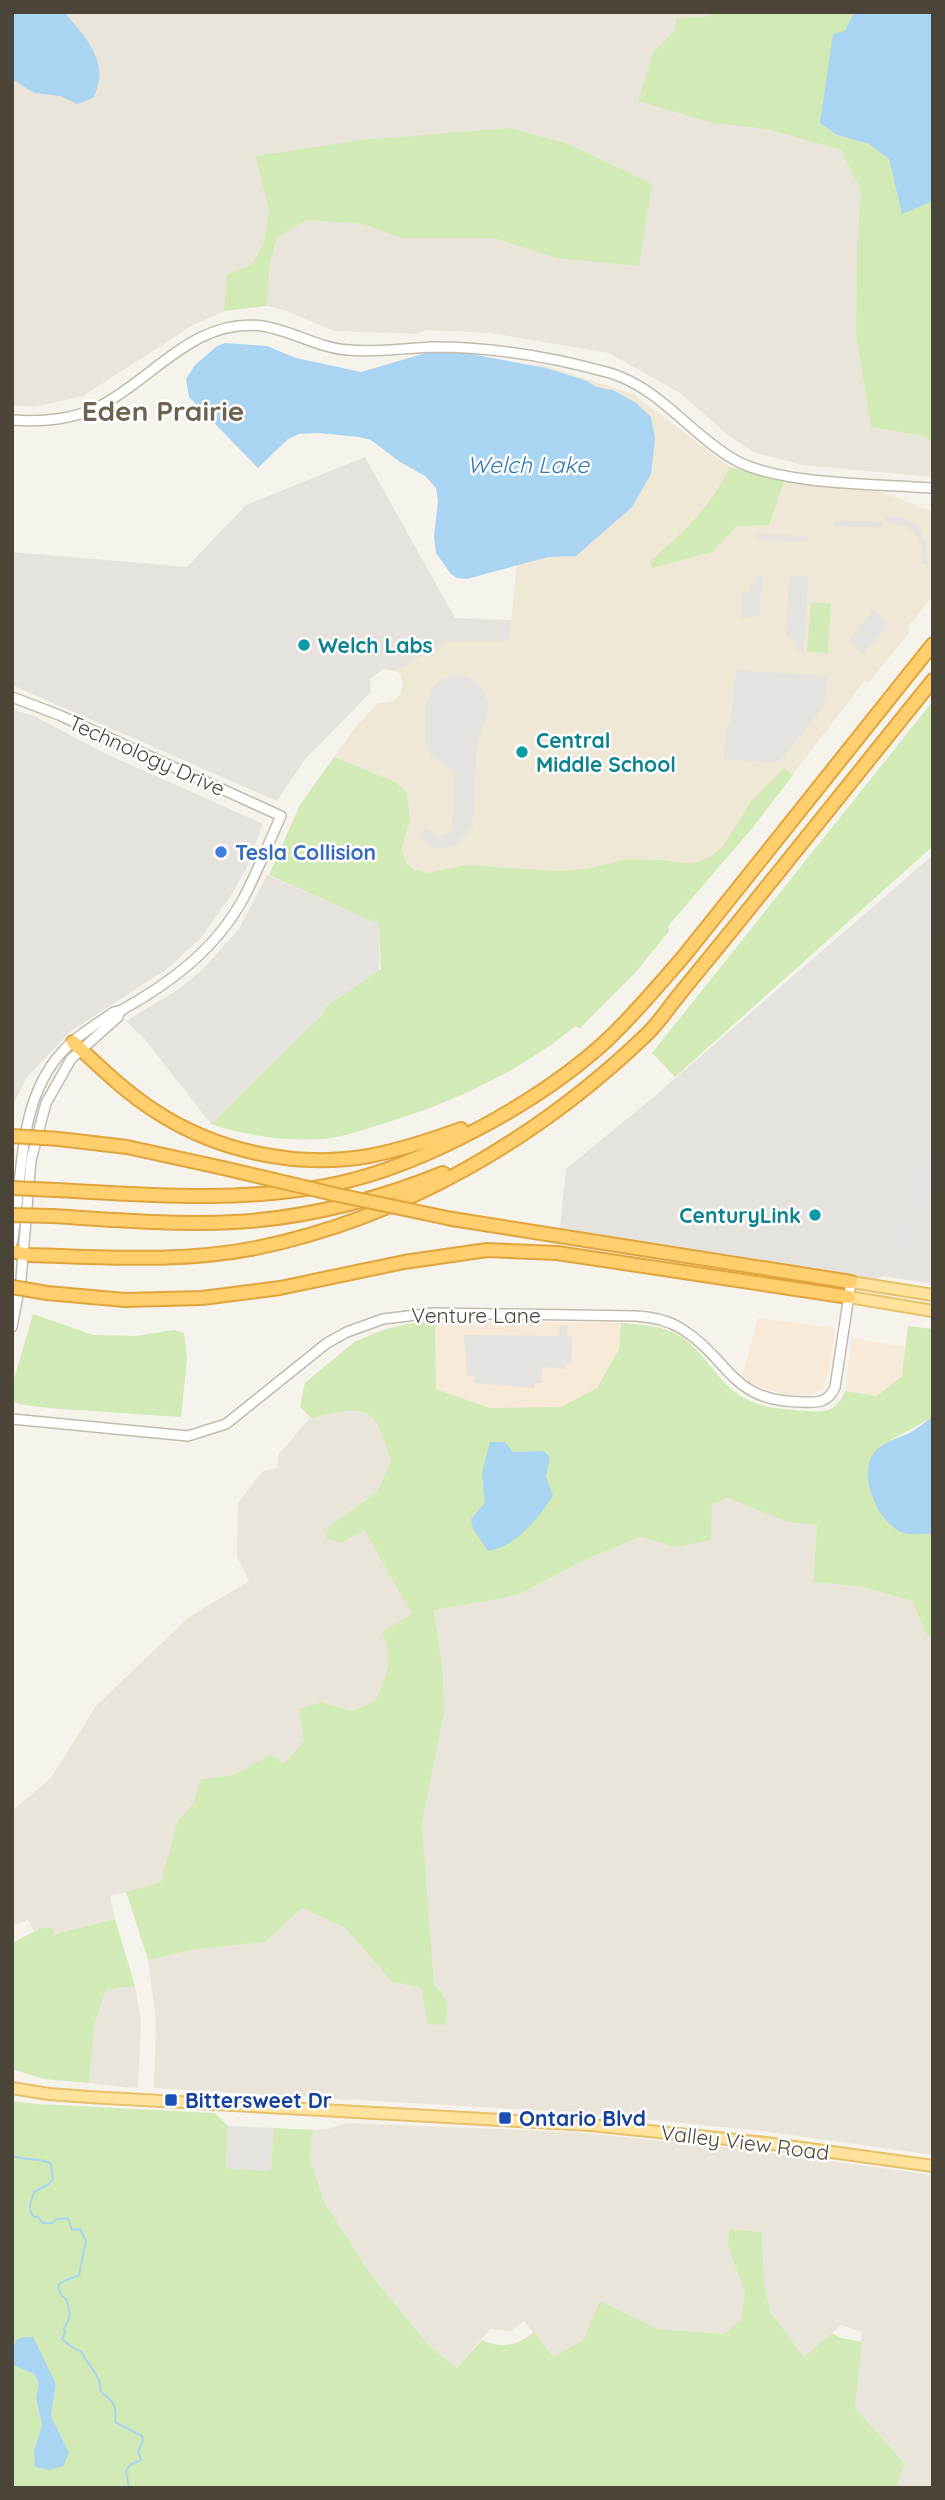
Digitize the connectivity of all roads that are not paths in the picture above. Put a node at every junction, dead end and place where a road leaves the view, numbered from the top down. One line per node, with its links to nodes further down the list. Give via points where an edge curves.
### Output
1 (12, 420): 2 (street, via 54,420 81,414 113,398 197,340 248,325 348,351 470,348 591,368 646,391 721,452 751,467 799,478)
2 (933, 488)
3 (933, 644): 7 (highway, via 641,1006 570,1071)
4 (933, 680): 8 (highway, via 649,1033)
5 (12, 697): 6 (street, Technology Drive, via 281,816 242,901 210,944 178,974 120,1011)
6 (77, 1046): 7 (highway, via 179,1126 230,1147 282,1157 366,1157); 12 (street, via 62,1052 44,1080 26,1128); 13 (street, via 38,1128)
7 (510, 1110): 10 (highway, bridge, via 422,1156 334,1184 214,1196)
8 (534, 1127): 11 (highway, bridge, via 404,1188 333,1209 280,1218 199,1223); 13 (highway, via 454,1176 365,1215 256,1248 177,1258 100,1259)
9 (12, 1136): 14 (highway, bridge, via 127,1147 452,1219)
10 (12, 1188)
11 (12, 1215)
12 (12, 1244)
13 (18, 1252): 19 (street)
14 (852, 1282): 16 (main road); 17 (street, Venture Lane)
15 (12, 1287): 17 (highway, bridge, via 125,1300 202,1298 487,1250 557,1253)
16 (933, 1296)
17 (849, 1297): 18 (main road); 20 (street, Venture Lane, via 835,1387 827,1399 817,1402 771,1399 746,1389 694,1337 663,1320 433,1313 383,1319 347,1332 314,1352 241,1414 201,1433 173,1435)
18 (933, 1311)
19 (12, 1327)
20 (12, 1419)
21 (12, 2088): 22 (main road, Valley View Road, via 89,2097 590,2125)
22 (933, 2166)

